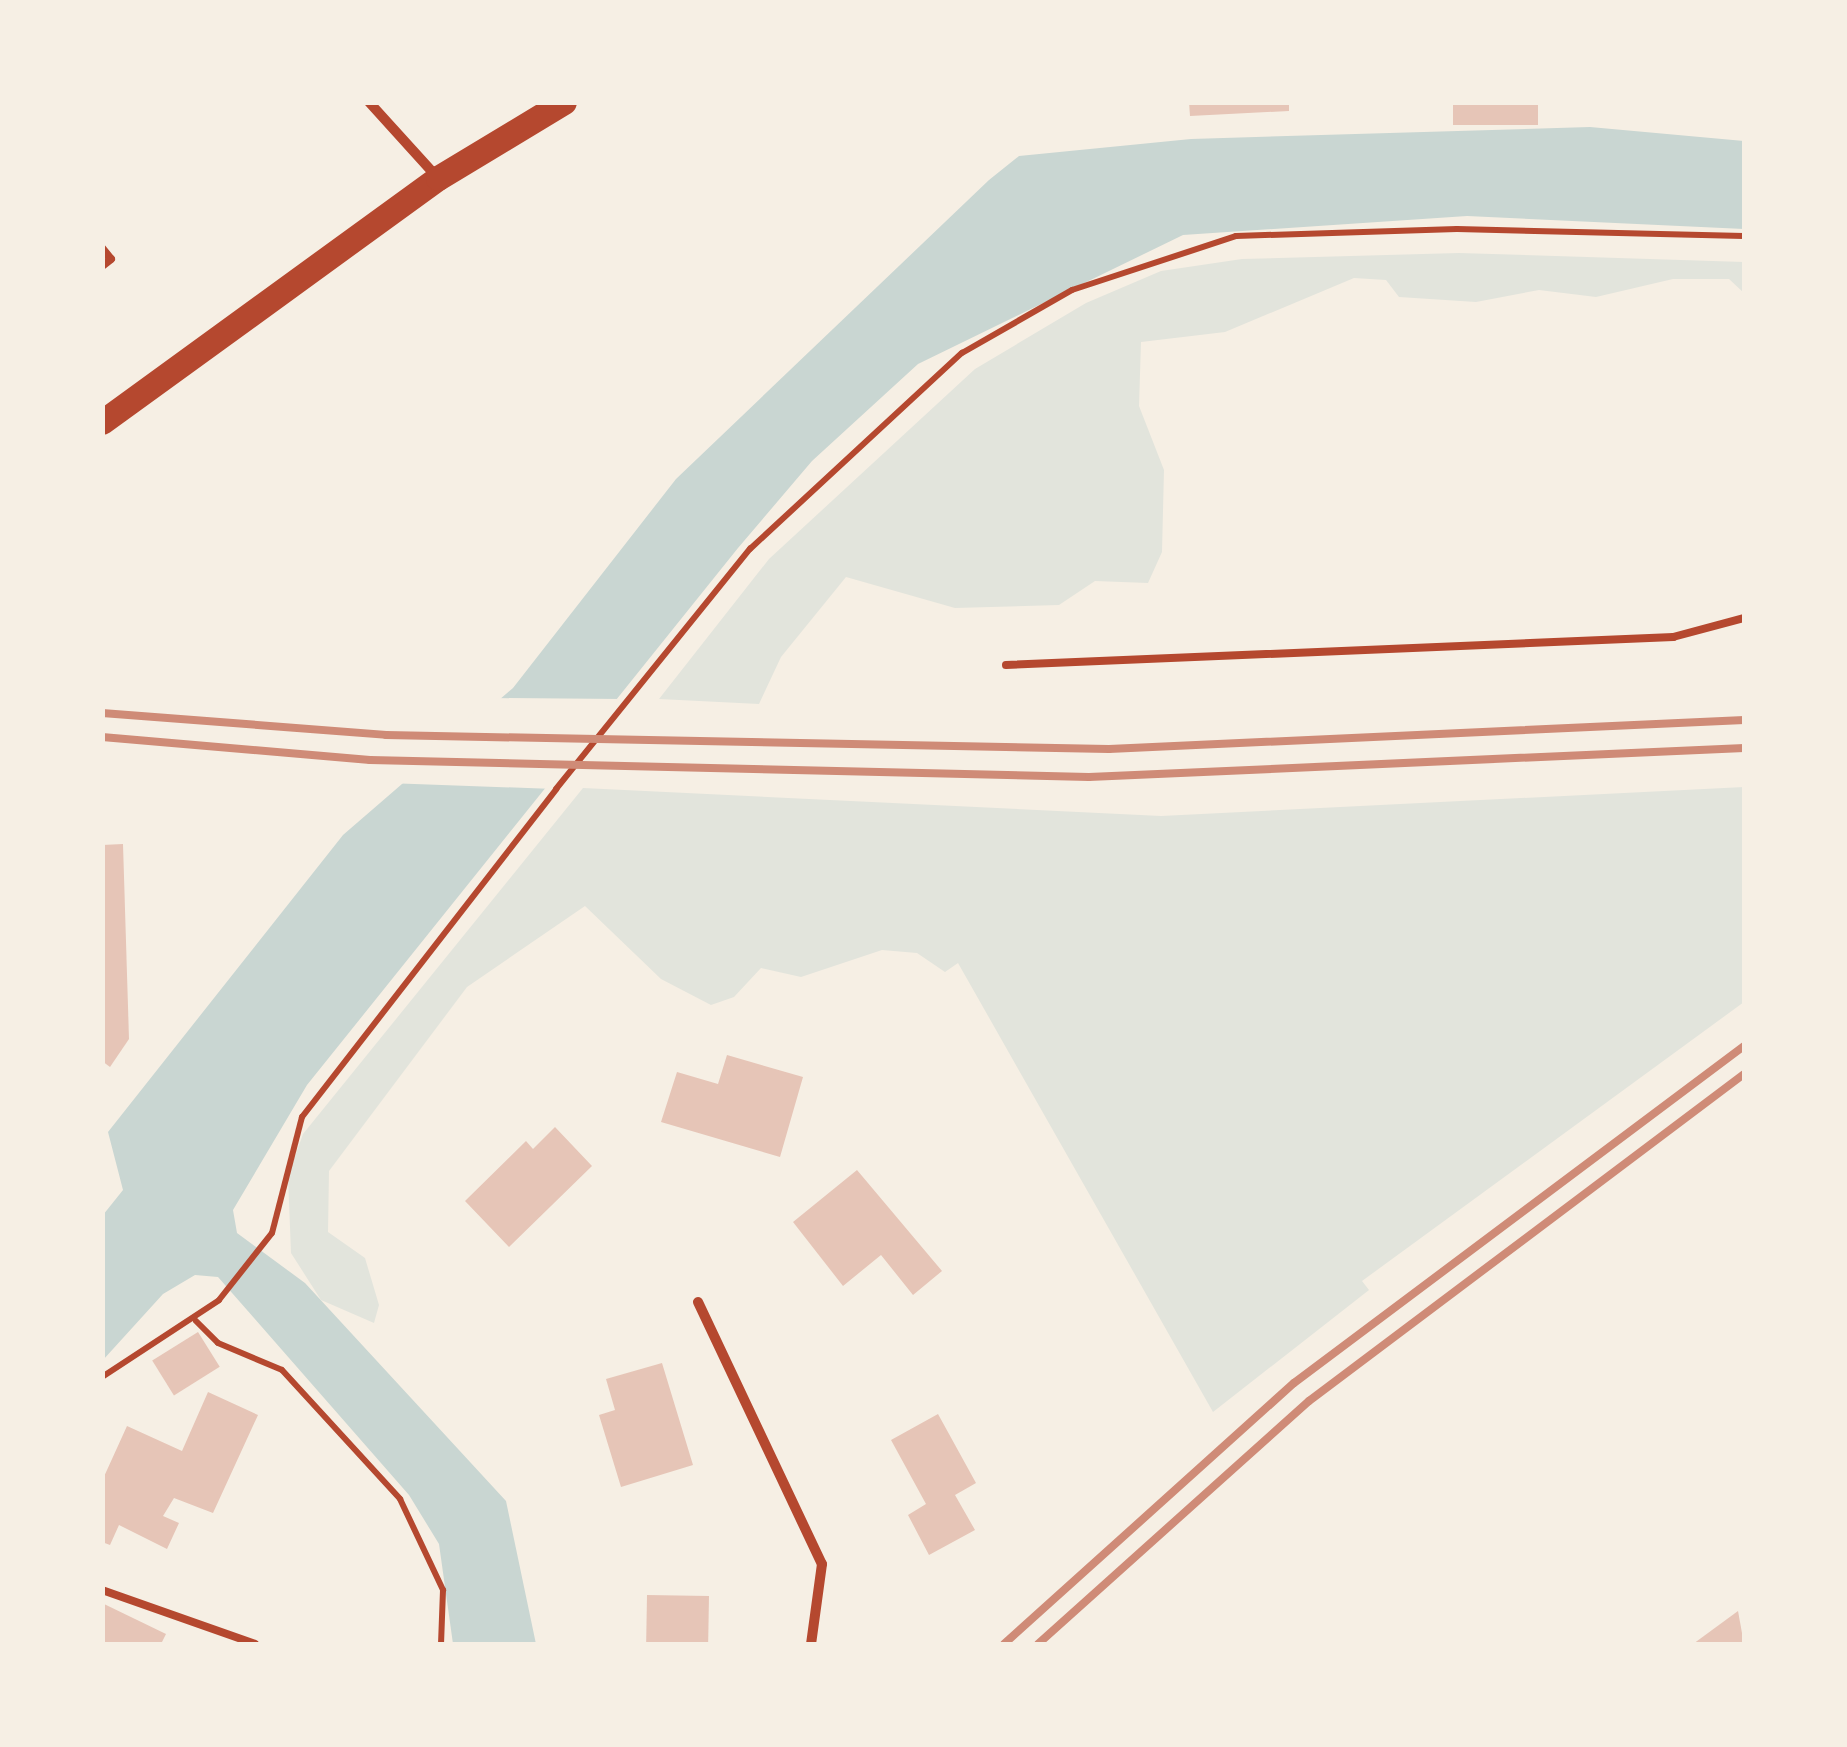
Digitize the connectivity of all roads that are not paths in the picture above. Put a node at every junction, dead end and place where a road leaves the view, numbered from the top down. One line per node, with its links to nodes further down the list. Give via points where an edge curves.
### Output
1 (369, 102): 3 (street)
2 (564, 102): 3 (main road)
3 (438, 178): 6 (main road)
4 (102, 248): 5 (lane, via 111,259)
5 (102, 266)
6 (102, 422)
7 (1744, 618): 8 (lane, via 1672,637)
8 (1006, 665)
9 (698, 1302): 12 (street, via 822,1564)
10 (102, 1590): 11 (lane)
11 (255, 1644)
12 (811, 1644)

